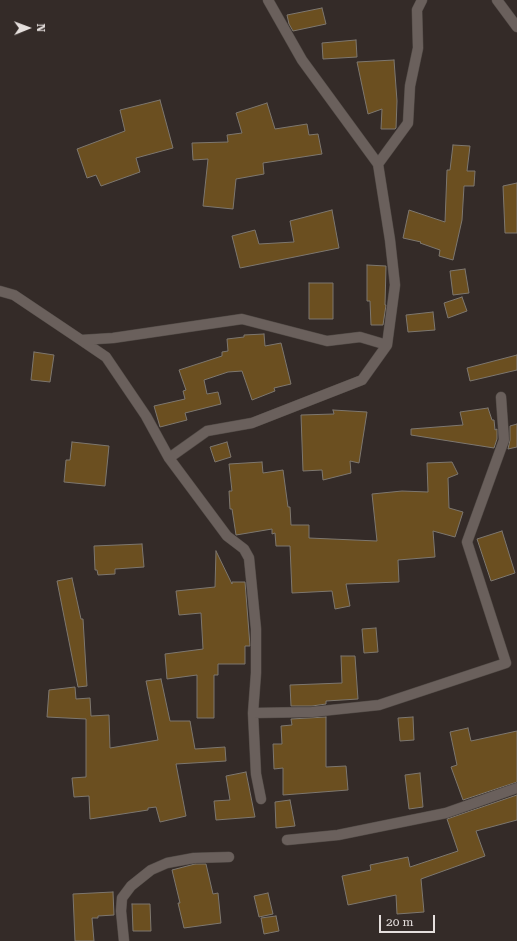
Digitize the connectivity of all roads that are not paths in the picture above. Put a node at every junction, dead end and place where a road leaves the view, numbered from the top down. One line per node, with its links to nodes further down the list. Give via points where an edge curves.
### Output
1 (268, 0): 5 (street, via 302,60)
2 (422, 0): 5 (street, via 417,10 418,48 410,86 408,123)
3 (497, 0): 4 (street)
4 (517, 28)
5 (378, 164): 8 (street, via 395,285)
6 (0, 291): 7 (street, via 14,295)
7 (81, 340): 8 (street, via 113,338 242,319 327,341 360,337); 10 (street, via 106,357 146,416)
8 (387, 345): 10 (street, via 362,380 252,423 207,431)
9 (502, 397): 11 (street, via 504,440 467,542 506,663 379,705 312,712)
10 (169, 458): 11 (street, via 227,536 244,549 249,558 256,629)
11 (253, 713): 13 (street, via 256,774)
12 (517, 788): 14 (street, via 446,813 338,835)
13 (262, 799)
14 (286, 840)
15 (229, 857): 16 (street, via 194,858 167,863 151,870 131,886 122,898 120,911)
16 (124, 941)

